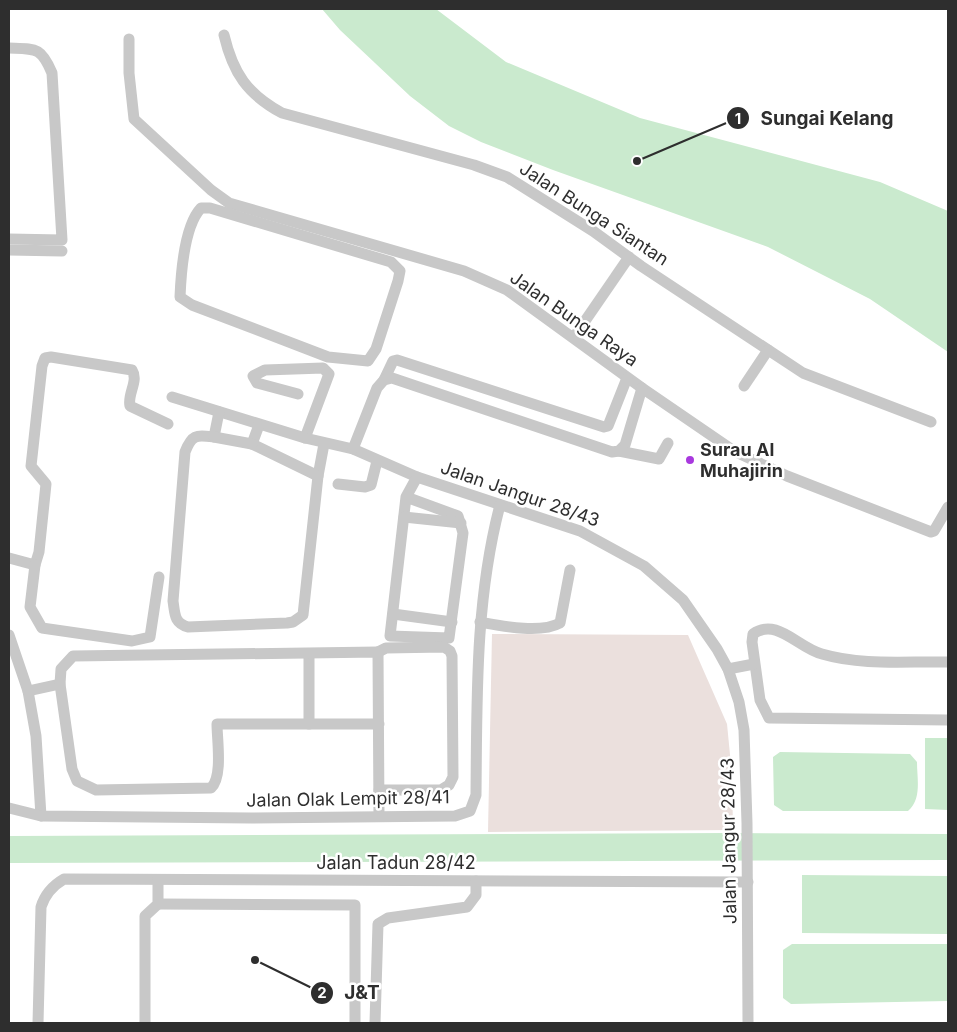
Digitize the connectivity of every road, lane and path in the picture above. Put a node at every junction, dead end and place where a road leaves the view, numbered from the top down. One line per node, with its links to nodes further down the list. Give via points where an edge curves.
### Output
1 (224, 35): 7 (street, Jalan Bunga Siantan, via 235,70 269,106 282,113 474,165 507,177)
2 (129, 39): 8 (street, Jalan Bunga Raya, via 134,119 210,190 229,203 464,271 507,290)
3 (9, 48): 4 (street, via 35,49 45,56 52,73 62,240)
4 (9, 239)
5 (9, 250): 6 (street)
6 (62, 251)
7 (629, 257): 8 (street); 9 (street, Jalan Bunga Siantan)
8 (574, 337): 12 (street, Jalan Bunga Raya)
9 (768, 350): 14 (street); 19 (street, Jalan Bunga Siantan, via 803,373)
10 (328, 357): 10 (street, via 368,360 376,349 400,271 391,262 201,208 195,214 188,237 180,297); 11 (street)
11 (323, 368): 16 (street, via 265,370 253,376 257,383); 23 (street, via 329,374)
12 (627, 378): 13 (street, via 612,419 604,427 398,360 393,361); 15 (street, Jalan Bunga Raya)
13 (384, 380): 27 (street, via 377,388); 28 (street, via 402,380 605,450)
14 (744, 386)
15 (642, 388): 28 (street, via 625,445); 35 (street, Jalan Bunga Raya, via 734,451 787,476 931,532)
16 (298, 394)
17 (172, 396): 18 (street, Jalan Jangur 28/43)
18 (219, 412): 21 (street, Jalan Jangur 28/43); 22 (street)
19 (931, 422)
20 (168, 424): 39 (street, via 130,406 135,379 132,370 51,356 45,358 31,466 46,484)
21 (259, 424): 23 (street, Jalan Jangur 28/43); 25 (street)
22 (214, 437): 25 (street); 30 (street, via 198,435 190,439 184,452 173,601 180,624 188,627 281,624 294,622 303,615)
23 (305, 438): 26 (street, Jalan Jangur 28/43)
24 (668, 443): 28 (street, via 659,459 654,460)
25 (252, 444): 30 (street)
26 (324, 444): 27 (street, Jalan Jangur 28/43); 30 (street)
27 (354, 449): 29 (street, Jalan Jangur 28/43)
28 (619, 451)
29 (377, 461): 31 (street, Jalan Jangur 28/43); 32 (street, via 371,485)
30 (318, 476)
31 (417, 477): 33 (street); 34 (street, Jalan Jangur 28/43)
32 (338, 484)
33 (406, 497): 36 (street); 37 (street, via 458,516)
34 (500, 505): 44 (street, Jalan Olak Lempit 28/41); 50 (street, Jalan Jangur 28/43, via 580,531 644,566 683,600)
35 (948, 507)
36 (404, 517): 37 (street); 42 (street)
37 (461, 523): 43 (street, via 463,533)
38 (9, 558): 39 (street)
39 (35, 565): 41 (street, via 30,607 42,628 132,641 150,638)
40 (570, 570): 44 (street, via 560,623 552,627 512,627)
41 (159, 577)
42 (393, 614): 43 (street); 43 (street, via 390,636 450,638)
43 (452, 622)
44 (480, 622): 59 (street, Jalan Olak Lempit 28/41, via 476,795 470,810 455,816)
45 (9, 635): 52 (street)
46 (378, 652): 47 (street); 55 (street); 56 (street, via 386,648 444,647 450,651 453,777 442,790)
47 (309, 654): 51 (street, via 73,656 61,669); 54 (street)
48 (948, 662): 49 (street, via 864,662 820,654 770,628 753,634)
49 (754, 664): 50 (street); 53 (street, via 760,700 769,718)
50 (728, 669): 62 (street, Jalan Jangur 28/43, via 744,730)
51 (60, 684): 52 (street); 54 (street, via 72,769 77,781 96,790 210,788 216,784 218,775 217,724)
52 (28, 691): 58 (street, via 36,736)
53 (948, 720)
54 (310, 724): 55 (street)
55 (379, 724): 56 (street)
56 (379, 790): 59 (street)
57 (9, 808): 58 (street, Jalan Olak Lempit 28/41)
58 (40, 816): 59 (street, Jalan Olak Lempit 28/41)
59 (380, 816)
60 (158, 880): 61 (street, Jalan Tadun 28/42); 63 (street); 64 (street, Jalan Tadun 28/42, via 64,880 49,891 41,907)
61 (476, 881): 62 (street, Jalan Tadun 28/42); 67 (street, via 476,895 467,907 388,918 378,924)
62 (748, 882): 68 (street, Jalan Jangur 28/43)
63 (158, 904): 65 (street, via 145,916); 66 (street, via 355,905)
64 (38, 1023)
65 (144, 1023)
66 (355, 1023)
67 (375, 1023)
68 (748, 1023)

